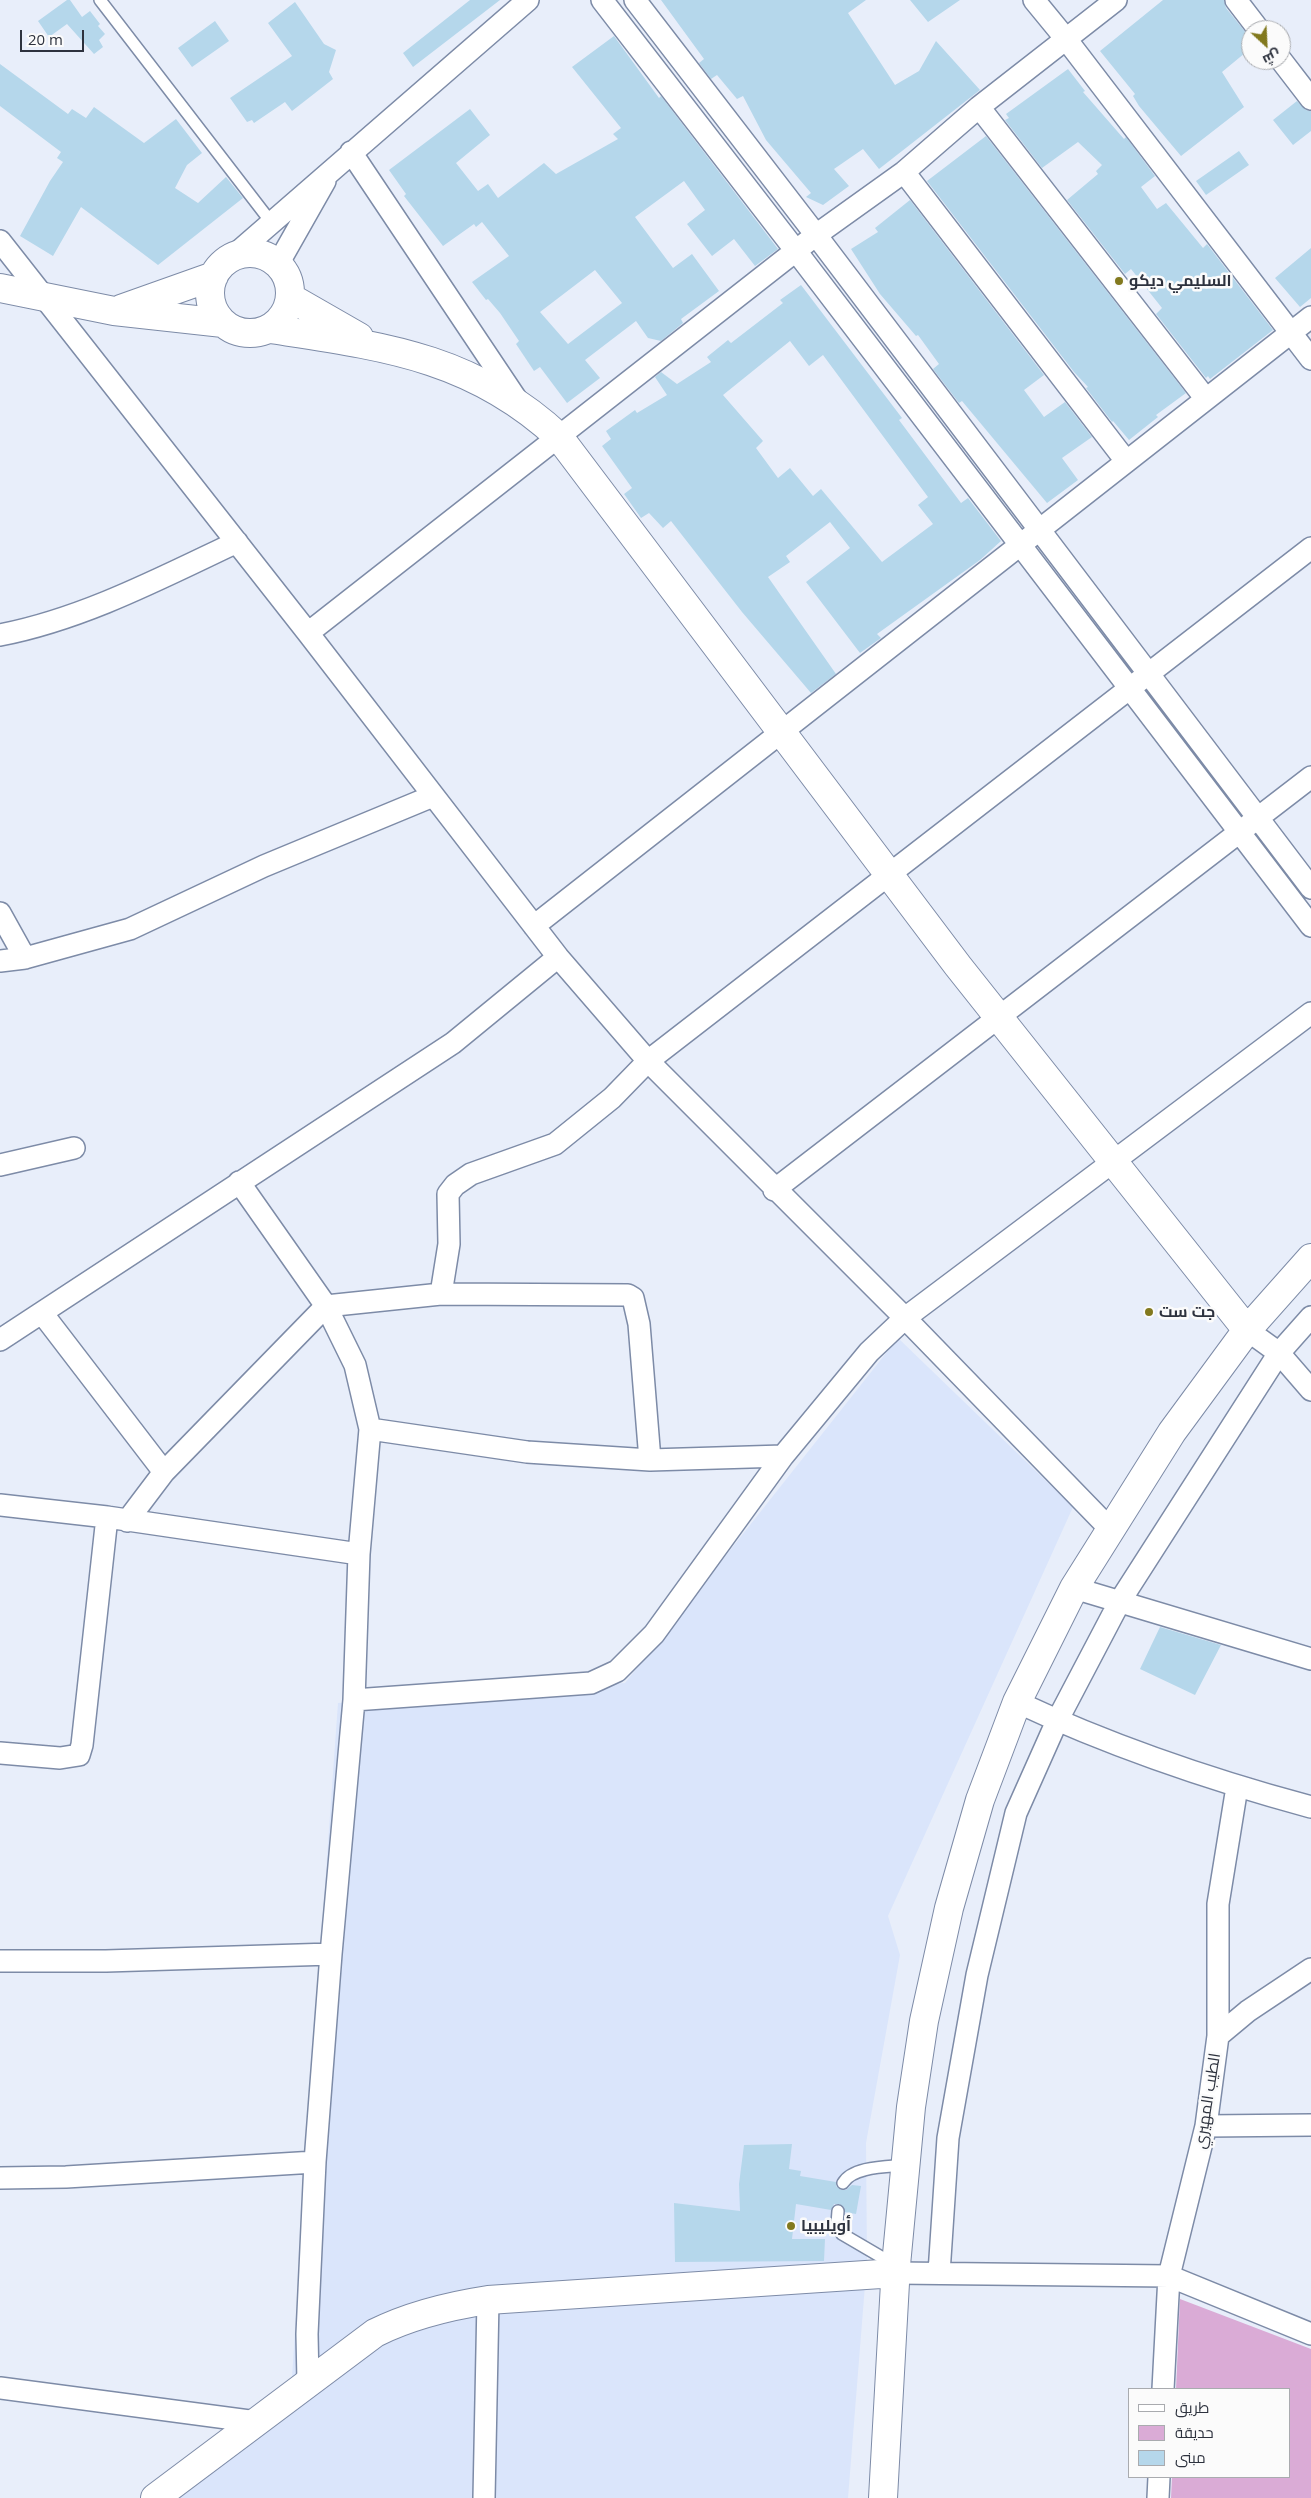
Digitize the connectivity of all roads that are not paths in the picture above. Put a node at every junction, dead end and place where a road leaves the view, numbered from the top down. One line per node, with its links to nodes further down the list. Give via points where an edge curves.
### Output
1 (100, 0): 16 (lane)
2 (528, 0): 13 (street)
3 (602, 0): 19 (street)
4 (635, 0): 17 (street)
5 (1034, 0): 9 (street)
6 (1116, 0): 9 (street)
7 (1236, 0): 8 (street)
8 (1251, 20)
9 (1066, 39): 12 (street); 29 (street)
10 (1289, 70): 11 (street)
11 (1311, 99)
12 (979, 107): 15 (street); 32 (street)
13 (351, 152): 14 (street); 33 (street)
14 (334, 166): 16 (street); 20 (street)
15 (904, 172): 17 (street); 35 (street)
16 (271, 222): 21 (street)
17 (816, 235): 19 (street); 36 (street)
18 (0, 241): 23 (street)
19 (796, 251): 34 (street); 38 (street)
20 (278, 264): 21 (main road, via 255,253 243,254); 24 (main road, via 288,280)
21 (222, 267): 25 (main road); 27 (main road, via 210,288 210,301)
22 (0, 288): 23 (main road)
23 (45, 298): 25 (main road); 37 (street)
24 (290, 298): 28 (main road, via 287,311); 30 (main road)
25 (114, 312): 27 (main road)
26 (1311, 317): 29 (street)
27 (223, 323): 28 (main road, via 245,334)
28 (270, 329): 30 (main road)
29 (1291, 333): 31 (street); 32 (street)
30 (374, 345): 33 (main road, via 413,354 489,385)
31 (1311, 359)
32 (1206, 399): 35 (street)
33 (520, 403): 34 (main road)
34 (559, 436): 40 (street); 44 (main road)
35 (1126, 462): 36 (street)
36 (1040, 530): 38 (street); 42 (street)
37 (237, 542): 40 (street); 41 (street, via 65,618)
38 (1020, 545): 43 (street); 44 (street)
39 (1311, 548): 42 (street)
40 (308, 633): 46 (street)
41 (0, 635)
42 (1147, 674): 43 (street); 47 (street)
43 (1128, 689): 48 (street); 49 (street)
44 (781, 732): 49 (main road); 52 (street)
45 (1311, 777): 47 (street)
46 (433, 796): 52 (street); 55 (street, via 264,866 130,929)
47 (1258, 817): 48 (street); 50 (street)
48 (1240, 831): 53 (street); 58 (street)
49 (890, 872): 58 (main road, via 958,966); 59 (street)
50 (1311, 888)
51 (0, 914): 55 (street)
52 (534, 926): 54 (street)
53 (1311, 926)
54 (558, 957): 59 (street); 63 (street, via 453,1043)
55 (25, 958): 56 (street)
56 (0, 961)
57 (1311, 1013): 61 (street)
58 (1000, 1016): 61 (main road); 64 (street)
59 (648, 1061): 64 (street); 66 (street, via 612,1098 555,1144 471,1174 455,1185 448,1194 449,1244)
60 (74, 1148): 62 (street)
61 (1112, 1163): 70 (street); 71 (main road)
62 (0, 1165)
63 (239, 1182): 67 (street); 68 (street)
64 (774, 1190): 70 (street)
65 (1311, 1258): 71 (main road)
66 (441, 1294): 67 (street); 77 (street, via 620,1295 633,1298 639,1324)
67 (326, 1306): 75 (street, via 355,1365); 78 (street)
68 (42, 1312): 72 (street); 78 (street)
69 (1311, 1317): 73 (street)
70 (905, 1318): 76 (street, via 869,1352); 81 (street)
71 (1247, 1330): 73 (street); 81 (main road, via 1172,1432)
72 (0, 1340)
73 (1279, 1353): 74 (street); 84 (street)
74 (1311, 1390)
75 (370, 1429): 77 (street, via 527,1452); 82 (street)
76 (783, 1456): 77 (street); 86 (street, via 654,1634 617,1671 590,1683)
77 (650, 1460)
78 (164, 1472): 80 (street)
79 (0, 1505): 80 (street)
80 (117, 1519): 82 (street); 89 (street, via 79,1755 69,1758)
81 (1110, 1530): 83 (main road)
82 (359, 1554): 86 (street)
83 (1074, 1588): 84 (street); 87 (main road)
84 (1120, 1601): 85 (street); 88 (street)
85 (1311, 1659)
86 (354, 1700): 92 (street)
87 (1017, 1702): 88 (street); 99 (main road, via 980,1800 949,1908 924,2021)
88 (1058, 1721): 90 (street); 104 (street, via 1016,1813 977,1975 948,2138)
89 (0, 1753)
90 (1237, 1787): 91 (street); 95 (street, via 1218,1904)
91 (1311, 1808)
92 (331, 1954): 93 (street, via 106,1961); 98 (street)
93 (0, 1960)
94 (1311, 1969): 95 (street, الطيب المهيري, via 1248,2011)
95 (1218, 2036): 97 (street, الطيب المهيري)
96 (1311, 2125): 97 (street)
97 (1206, 2126): 105 (street, الطيب المهيري)
98 (315, 2162): 100 (street); 108 (street, via 307,2334)
99 (906, 2165): 101 (lane, via 857,2172); 103 (main road)
100 (0, 2178)
101 (843, 2183)
102 (838, 2211): 103 (lane, via 837,2224 842,2234)
103 (896, 2269): 104 (street); 106 (main road); 115 (main road)
104 (939, 2273): 105 (street)
105 (1169, 2276): 107 (street); 110 (street, الطيب المهيري)
106 (488, 2300): 108 (main road, via 449,2306 394,2324 375,2333); 114 (street)
107 (1311, 2334)
108 (308, 2382): 111 (main road)
109 (0, 2388): 111 (street)
110 (1164, 2388)
111 (257, 2422): 113 (main road)
112 (1159, 2478): 116 (street)
113 (155, 2498)
114 (484, 2498)
115 (882, 2498)
116 (1158, 2498)

